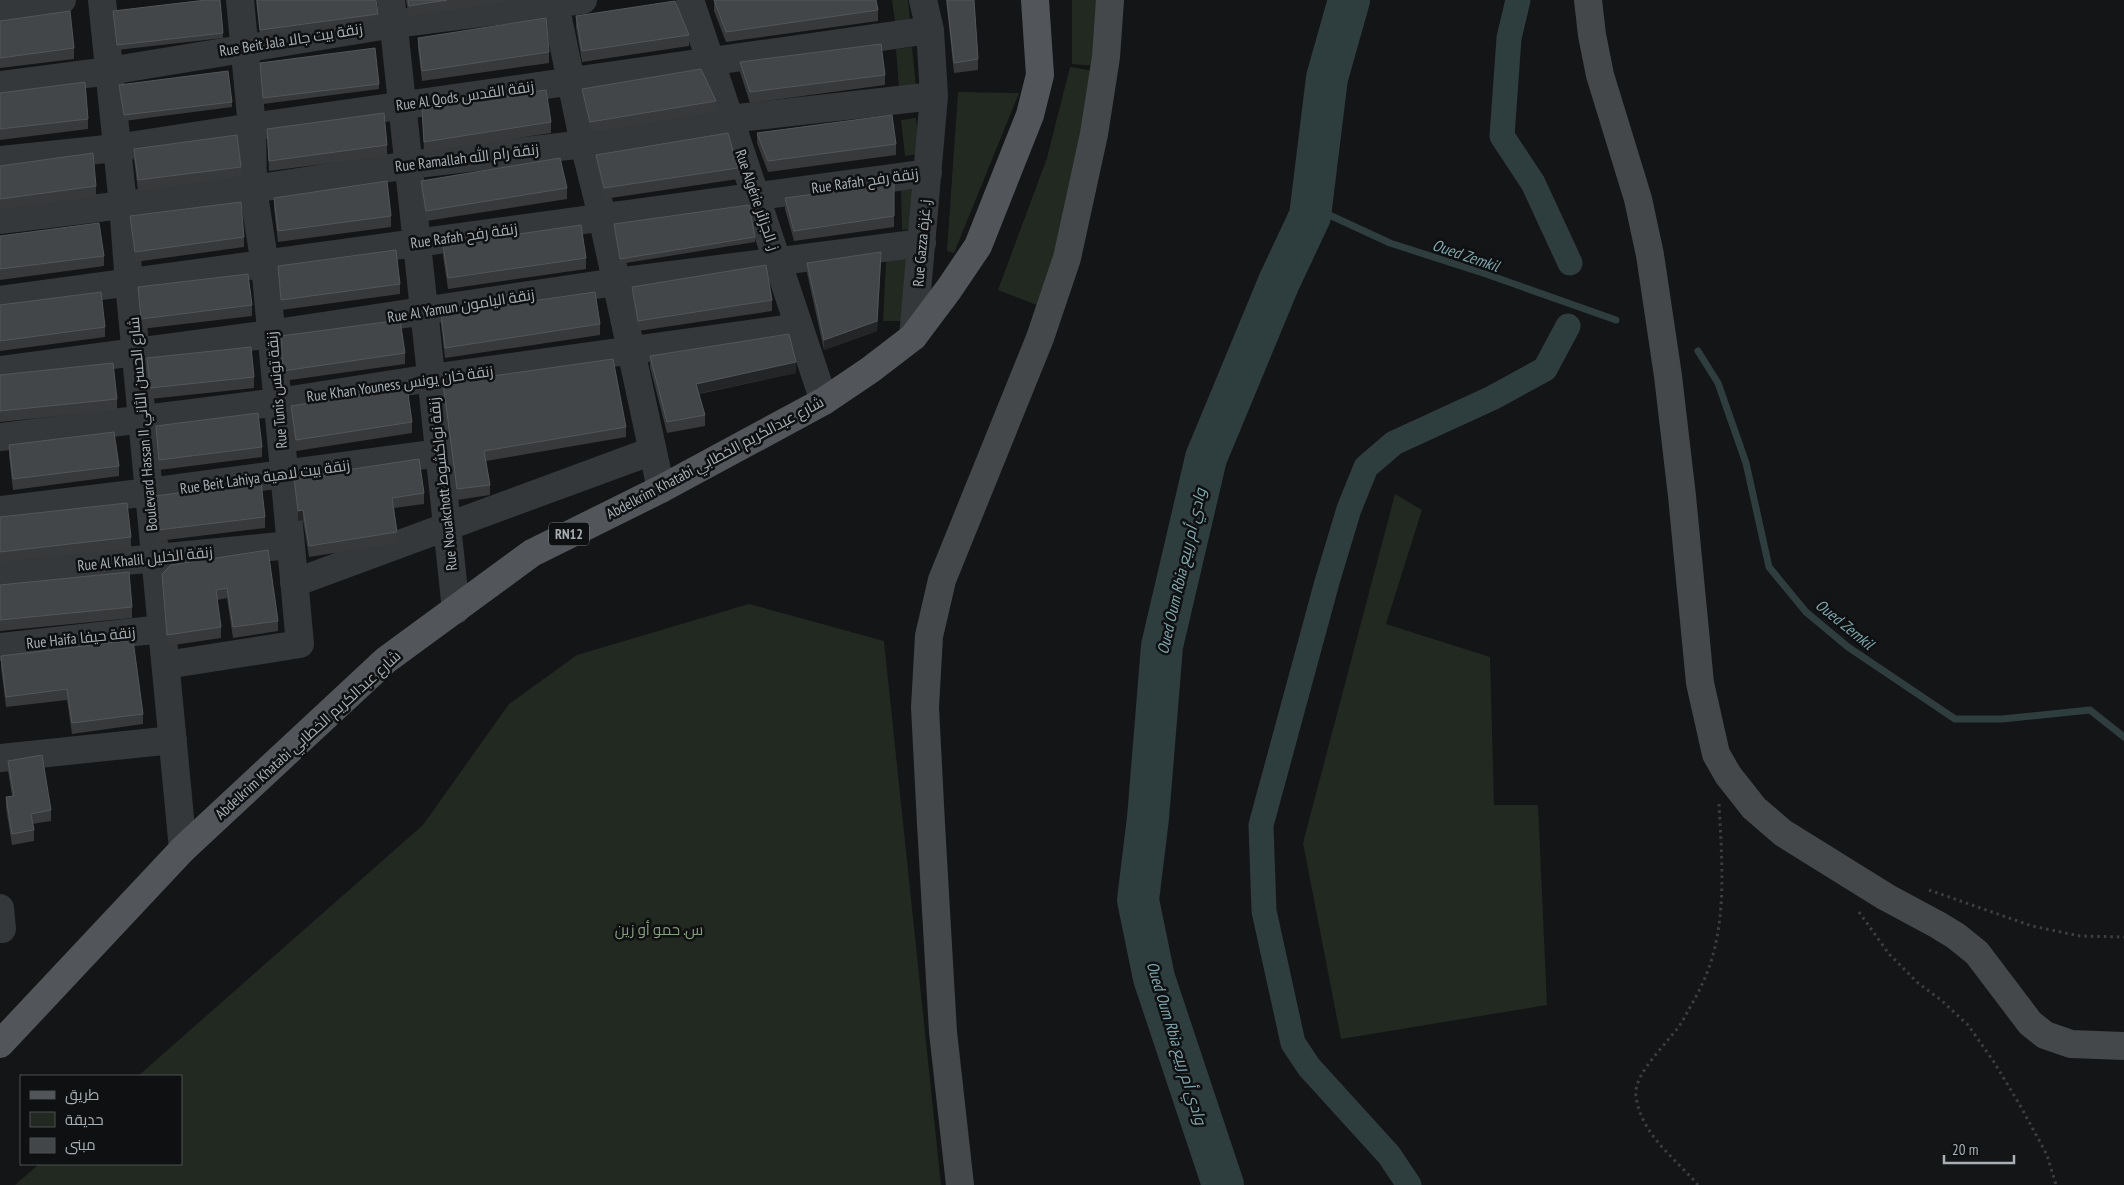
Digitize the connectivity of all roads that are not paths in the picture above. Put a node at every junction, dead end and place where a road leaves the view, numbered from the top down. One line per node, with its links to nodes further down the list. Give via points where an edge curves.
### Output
1 (62, 0): 11 (street)
2 (102, 0): 16 (street, Boulevard Hassan II شارع الحسن الثاني)
3 (240, 0): 14 (street, Rue Tunis زنقة تونس)
4 (583, 0): 10 (street, Rue Beit Jala زنقة بيت جالا)
5 (690, 0): 15 (street, Rue Algérie ز. الجزائر)
6 (923, 0): 13 (street, Rue Gazza ز. غزة)
7 (1035, 0): 43 (main road, Abdelkrim Khatabi شارع عبدالكريم الخطابي / RN12, via 1040,75 1030,115 978,246)
8 (1110, 0): 72 (street, via 1094,134 1067,258 1040,338 942,580 929,636 926,707 931,834 943,1032)
9 (1588, 0): 71 (street, via 1600,75 1638,199 1650,255 1681,486 1700,683 1716,754 1754,808 1783,833 1950,932 1977,953 2030,1023 2045,1035 2071,1044)
10 (555, 4): 12 (street, Rue Beit Jala زنقة بيت جالا); 17 (street)
11 (0, 8)
12 (393, 12): 14 (street, Rue Beit Jala زنقة بيت جالا); 20 (street, Rue Nouakchott زنقة نواكشوط)
13 (930, 30): 15 (street, Rue Al Qods زنقة القدس); 19 (street, Rue Gazza ز. غزة)
14 (245, 47): 16 (street, Rue Beit Jala زنقة بيت جالا); 22 (street, Rue Tunis زنقة تونس)
15 (710, 61): 17 (street, Rue Al Qods زنقة القدس); 21 (street, Rue Algérie ز. الجزائر)
16 (109, 71): 18 (street, Rue Beit Jala زنقة بيت جالا); 24 (street, Boulevard Hassan II شارع الحسن الثاني)
17 (572, 82): 20 (street, Rue Al Qods زنقة القدس); 23 (street)
18 (0, 86)
19 (934, 96): 21 (street, Rue Ramallah زنقة رام الله); 27 (street, Rue Gazza ز. غزة)
20 (402, 105): 22 (street, Rue Al Qods زنقة القدس); 26 (street, Rue Nouakchott زنقة نواكشوط)
21 (729, 119): 23 (street, Rue Ramallah زنقة رام الله); 29 (street, Rue Algérie ز. الجزائر)
22 (252, 127): 24 (street, Rue Al Qods زنقة القدس); 28 (street, Rue Tunis زنقة تونس)
23 (584, 144): 26 (street, Rue Ramallah زنقة رام الله); 31 (street)
24 (116, 148): 25 (street, Rue Al Qods زنقة القدس); 30 (street, Boulevard Hassan II شارع الحسن الثاني)
25 (0, 160)
26 (409, 165): 28 (street, Rue Ramallah زنقة رام الله); 33 (street, Rue Nouakchott زنقة نواكشوط)
27 (928, 173): 29 (street, Rue Rafah زنقة رفح); 34 (street, Rue Gazza ز. غزة)
28 (253, 189): 30 (street, Rue Ramallah زنقة رام الله); 36 (street, Rue Tunis زنقة تونس)
29 (755, 196): 31 (street, Rue Rafah زنقة رفح); 35 (street, Rue Algérie ز. الجزائر)
30 (123, 205): 32 (street, Rue Ramallah زنقة رام الله); 38 (street, Boulevard Hassan II شارع الحسن الثاني)
31 (602, 216): 33 (street, Rue Rafah زنقة رفح); 37 (street)
32 (0, 220)
33 (417, 243): 36 (street, Rue Rafah زنقة رفح); 40 (street, Rue Nouakchott زنقة نواكشوط)
34 (922, 243): 35 (street, Rue Al Yamun زنقة اليامون); 43 (street, Rue Gazza ز. غزة)
35 (777, 262): 37 (street, Rue Al Yamun زنقة اليامون); 41 (street, Rue Algérie ز. الجزائر)
36 (265, 265): 38 (street, Rue Rafah زنقة رفح); 42 (street, Rue Tunis زنقة تونس)
37 (616, 282): 40 (street, Rue Al Yamun زنقة اليامون); 44 (street)
38 (129, 283): 39 (street, Rue Rafah زنقة رفح); 45 (street, Boulevard Hassan II شارع الحسن الثاني)
39 (0, 300)
40 (424, 312): 42 (street, Rue Al Yamun زنقة اليامون); 47 (street, Rue Nouakchott زنقة نواكشوط)
41 (799, 327): 44 (street, Rue Khan Youness زنقة خان يونس); 48 (street, Rue Algérie ز. الجزائر)
42 (271, 334): 45 (street, Rue Al Yamun زنقة اليامون); 49 (street, Rue Tunis زنقة تونس)
43 (913, 337): 48 (main road, Abdelkrim Khatabi شارع عبدالكريم الخطابي / RN12)
44 (631, 351): 47 (street, Rue Khan Youness زنقة خان يونس); 52 (street)
45 (136, 353): 46 (street, Rue Al Yamun زنقة اليامون); 50 (street, Boulevard Hassan II شارع الحسن الثاني)
46 (0, 370)
47 (432, 378): 49 (street, Rue Khan Youness زنقة خان يونس); 53 (street, Rue Nouakchott زنقة نواكشوط)
48 (824, 401): 55 (main road, Abdelkrim Khatabi شارع عبدالكريم الخطابي / RN12)
49 (278, 402): 50 (street, Rue Khan Youness زنقة خان يونس); 54 (street, Rue Tunis زنقة تونس)
50 (142, 419): 51 (street, Rue Khan Youness زنقة خان يونس); 56 (street, Boulevard Hassan II شارع الحسن الثاني)
51 (0, 438)
52 (652, 450): 55 (street); 58 (street)
53 (440, 453): 54 (street, Rue Beit Lahiya زنقة بيت لاهية); 58 (street, Rue Nouakchott زنقة نواكشوط)
54 (284, 475): 56 (street, Rue Beit Lahiya زنقة بيت لاهية); 59 (street, Rue Tunis زنقة تونس)
55 (661, 489): 63 (main road, Abdelkrim Khatabi شارع عبدالكريم الخطابي / RN12, via 532,553)
56 (149, 492): 57 (street, Rue Beit Lahiya زنقة بيت لاهية); 60 (street, Boulevard Hassan II شارع الحسن الثاني)
57 (0, 510)
58 (448, 528): 62 (street); 63 (street, Rue Nouakchott زنقة نواكشوط)
59 (291, 545): 60 (street, Rue Al Khalil زنقة الخليل); 62 (street, Rue Tunis زنقة تونس)
60 (155, 558): 61 (street, Rue Al Khalil زنقة الخليل); 64 (street, Boulevard Hassan II شارع الحسن الثاني)
61 (0, 573)
62 (294, 583): 66 (street, Rue Tunis زنقة تونس, via 300,644)
63 (456, 610): 69 (main road, Abdelkrim Khatabi شارع عبدالكريم الخطابي / RN12, via 386,660)
64 (162, 629): 65 (street, Rue Haifa زنقة حيفا); 66 (street, Boulevard Hassan II شارع الحسن الثاني)
65 (0, 647)
66 (166, 665): 67 (street, Boulevard Hassan II شارع الحسن الثاني)
67 (173, 740): 68 (street); 69 (street, Boulevard Hassan II شارع الحسن الثاني)
68 (0, 758)
69 (184, 849): 70 (main road, Abdelkrim Khatabi شارع عبدالكريم الخطابي / RN12)
70 (0, 1044)
71 (2124, 1046)
72 (960, 1185)

